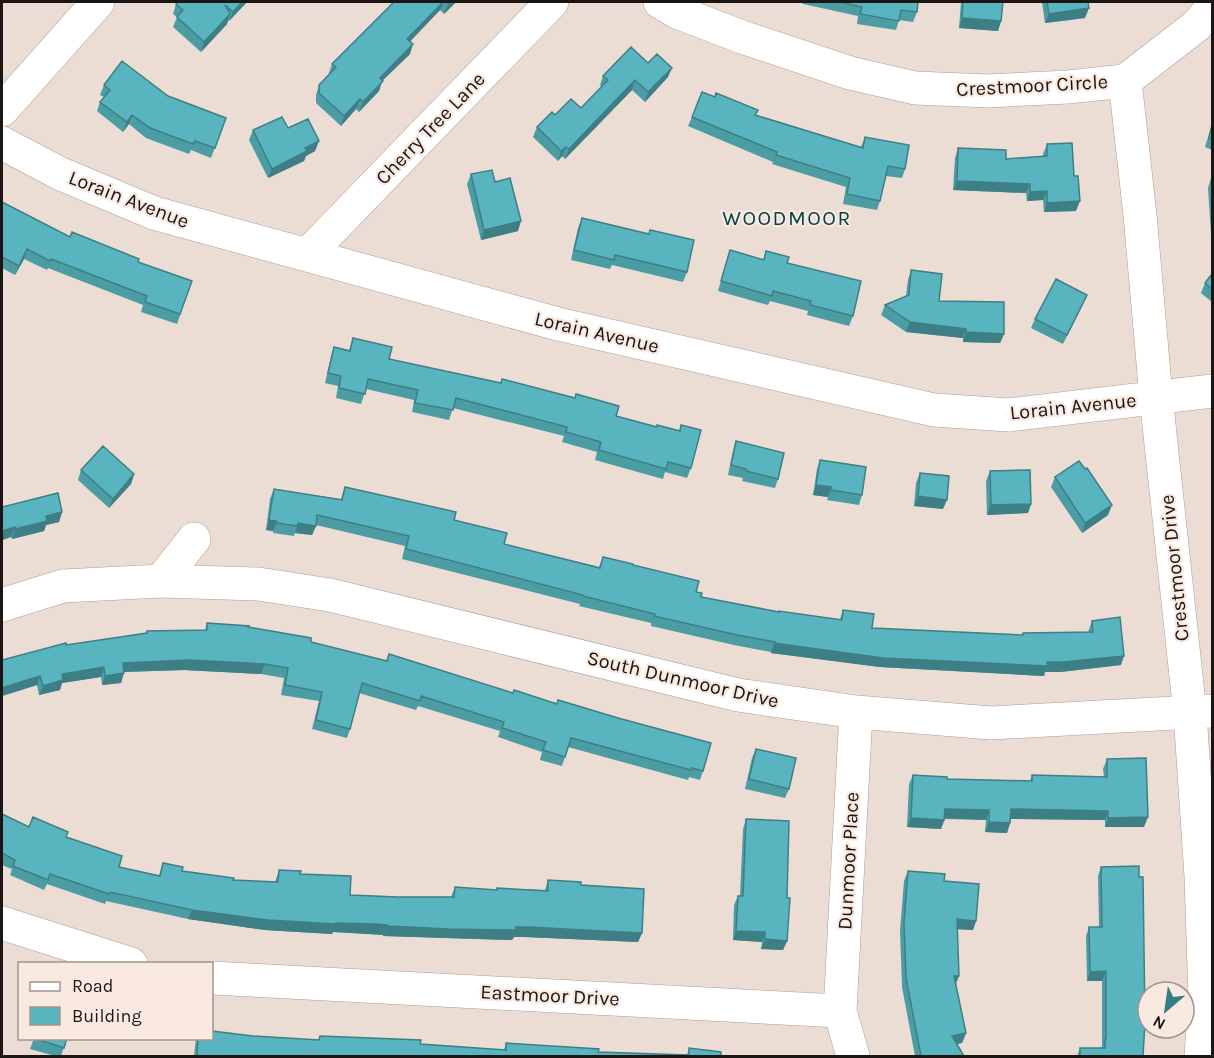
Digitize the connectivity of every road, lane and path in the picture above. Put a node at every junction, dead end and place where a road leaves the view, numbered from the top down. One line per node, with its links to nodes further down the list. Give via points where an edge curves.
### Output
1 (98, 2): 6 (street)
2 (552, 2): 8 (street, Cherry Tree Lane)
3 (660, 2): 5 (street, Crestmoor Circle, via 742,37 850,73 915,88 988,91)
4 (1212, 8): 5 (street, Crestmoor Circle, via 1196,26)
5 (1125, 81): 10 (street, Crestmoor Drive)
6 (2, 110)
7 (2, 142): 8 (street, Lorain Avenue, via 61,174 154,213)
8 (307, 255): 10 (street, Lorain Avenue, via 558,324 934,410 1009,415)
9 (1212, 391): 10 (street, Lorain Avenue)
10 (1156, 397): 15 (street, Crestmoor Drive)
11 (194, 539): 12 (street)
12 (161, 581): 13 (street, South Dunmoor Drive, via 63,586); 14 (street, South Dunmoor Drive, via 258,584 330,594 738,695)
13 (2, 605)
14 (856, 712): 15 (street, South Dunmoor Drive, via 991,723); 19 (street, Dunmoor Place)
15 (1201, 712): 21 (street, Crestmoor Drive, via 1205,988)
16 (2, 923): 17 (street)
17 (128, 962)
18 (213, 978): 19 (street, Eastmoor Drive)
19 (840, 1011): 20 (street)
20 (853, 1056)
21 (1201, 1056)

